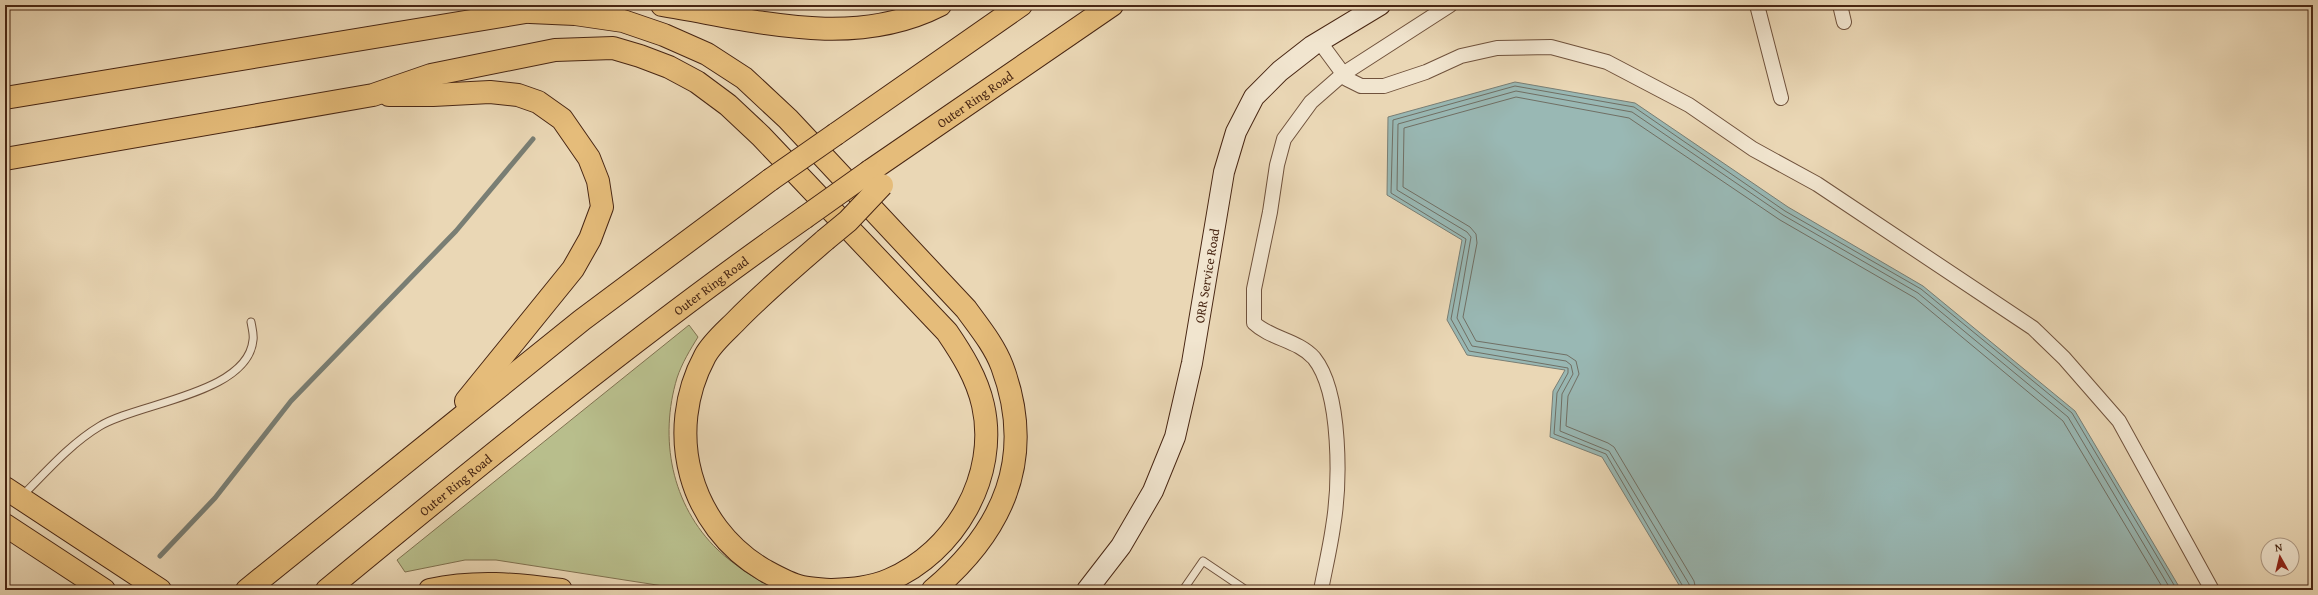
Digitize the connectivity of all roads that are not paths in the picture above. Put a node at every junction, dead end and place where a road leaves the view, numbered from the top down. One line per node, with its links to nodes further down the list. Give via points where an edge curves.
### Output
1 (558, 5): 10 (main road)
2 (662, 5): 3 (main road, via 826,30 854,30 888,25)
3 (940, 5)
4 (1021, 5): 20 (main road, bridge, via 770,180 588,315)
5 (1112, 5): 18 (main road, Outer Ring Road, via 913,141)
6 (1380, 5): 12 (main road, ORR Service Road)
7 (1450, 5): 13 (street)
8 (1757, 5): 16 (street)
9 (1840, 5): 11 (street)
10 (530, 12): 15 (main road); 30 (main road, via 576,14 623,21 664,34 707,54 744,78 793,125 966,309 985,334 1002,365 1011,395 1015,426 1015,453 1011,478 991,526 973,552)
11 (1844, 22)
12 (1319, 41): 13 (street); 31 (main road, ORR Service Road, via 1280,71 1254,97 1236,132 1224,172 1192,363 1176,437 1153,491 1121,546)
13 (1343, 74): 34 (street, via 1311,102 1284,139 1276,165 1270,212 1254,289 1254,323 1271,334 1297,345 1313,358 1330,392 1337,442 1336,484 1333,526); 35 (street, via 1361,86 1384,86 1426,72 1461,56 1497,48 1551,47 1607,62 1689,105 1754,149 1817,184 2032,328 2064,358 2119,421)
14 (373, 94): 17 (main road); 20 (main road, via 432,95 490,92 518,95 538,102 562,119 589,158 598,181 602,207 590,239 573,269); 29 (main road, via 431,75 555,50 613,48 669,67 697,82 728,105 761,136 946,332 963,356 983,404 986,430 985,457 968,507 945,539 914,567 888,581 860,588)
15 (5, 98)
16 (1780, 98)
17 (8, 157)
18 (876, 178): 26 (main road, Outer Ring Road, bridge, via 804,218 714,282 590,377); 29 (main road, bridge, via 848,221 754,303 706,354 695,376 688,402 688,462 694,489 707,516 726,541 750,562 776,577 802,587)
19 (251, 322): 21 (lane, via 253,340 250,352 242,365 227,377 170,402 129,413 101,426)
20 (440, 433): 25 (main road)
21 (12, 493): 24 (main road)
22 (5, 525): 23 (main road)
23 (104, 590)
24 (160, 590)
25 (247, 590)
26 (327, 590)
27 (430, 590): 28 (main road, via 474,583 498,583)
28 (561, 590)
29 (831, 590)
30 (933, 590)
31 (1087, 590)
32 (1183, 590): 33 (lane, via 1203,561)
33 (1246, 590)
34 (1320, 590)
35 (2212, 590)

